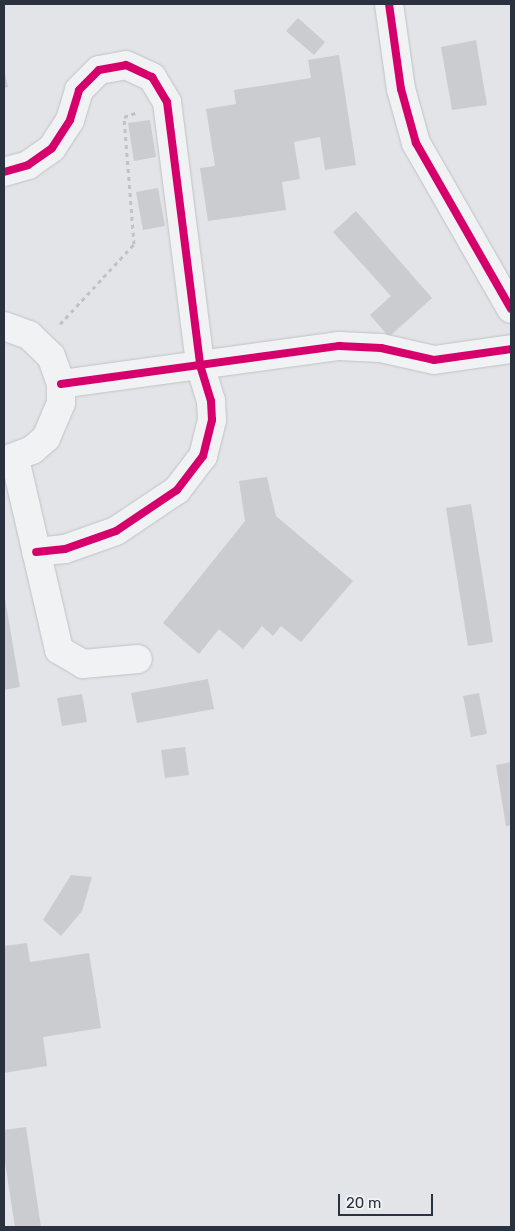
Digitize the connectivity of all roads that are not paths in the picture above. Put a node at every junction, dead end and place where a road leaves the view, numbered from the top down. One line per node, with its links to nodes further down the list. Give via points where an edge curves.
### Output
1 (389, 4): 3 (street, via 401,89 416,143)
2 (4, 172): 6 (street, via 28,165 52,148 70,120 79,90 98,70 126,65 152,77 167,102)
3 (511, 309)
4 (4, 326): 7 (street, via 41,344)
5 (511, 348): 6 (street, via 434,360 372,347 339,346)
6 (200, 365): 7 (street); 9 (street, via 208,383 212,420 203,456 192,474 158,504 116,531 65,549)
7 (61, 384): 8 (street, via 61,403 46,438)
8 (9, 460): 9 (street)
9 (36, 552): 10 (street, via 60,650 83,664)
10 (138, 659)

